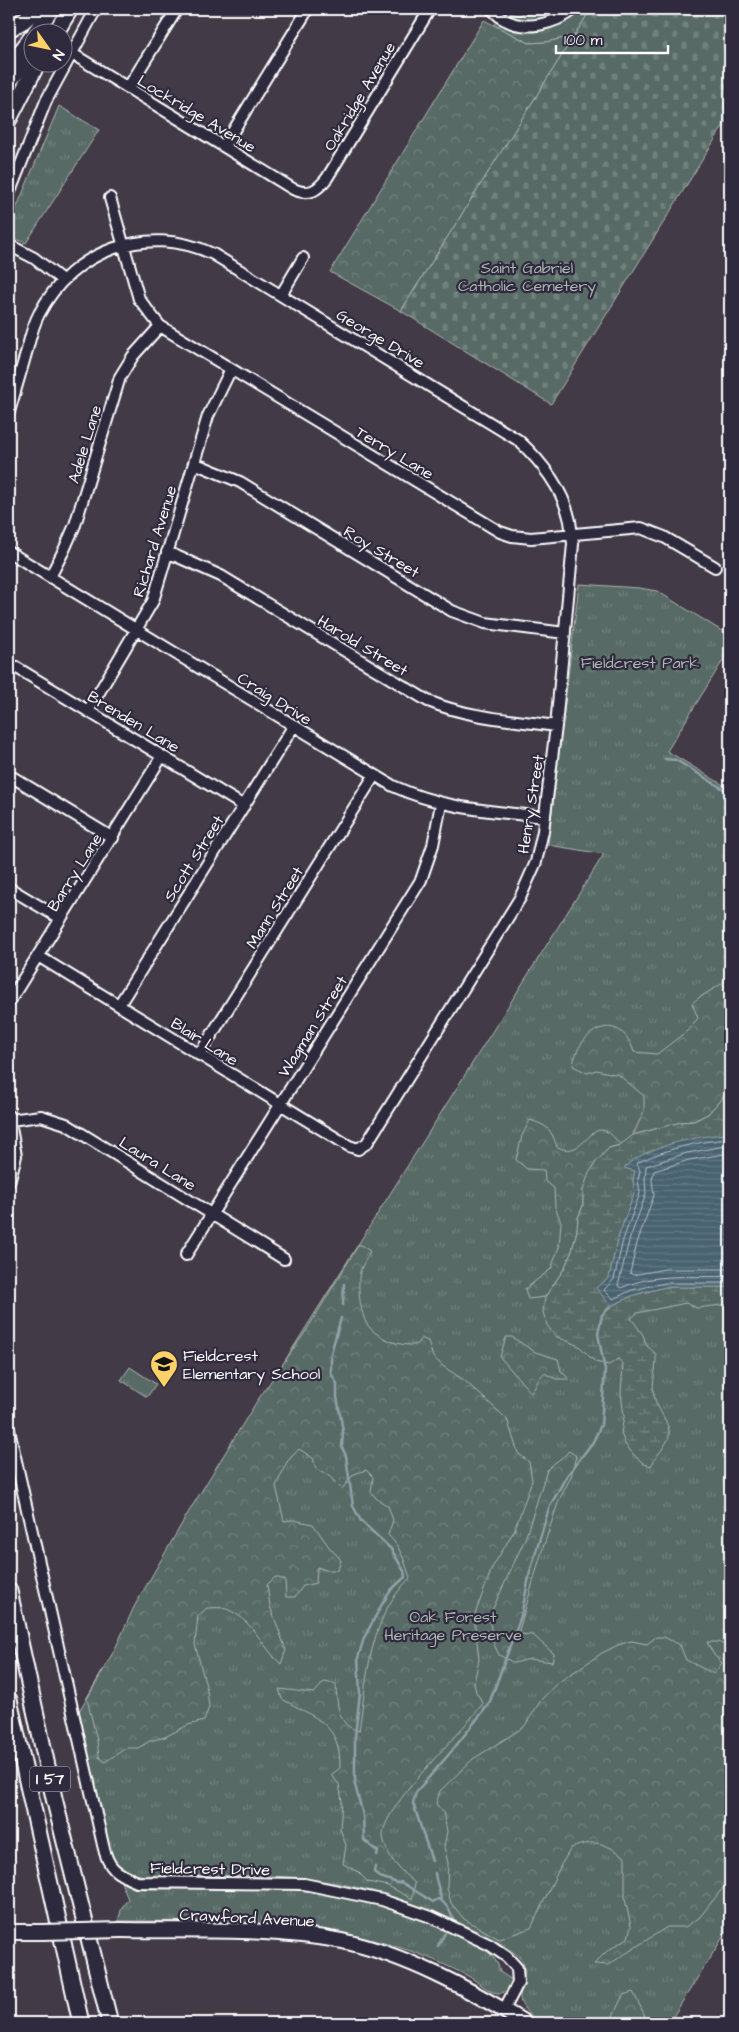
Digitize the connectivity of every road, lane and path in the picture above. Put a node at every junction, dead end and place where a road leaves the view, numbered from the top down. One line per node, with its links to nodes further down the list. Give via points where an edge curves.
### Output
1 (37, 9): 14 (highway)
2 (52, 9): 11 (main road)
3 (65, 9): 12 (main road)
4 (70, 9): 13 (highway)
5 (96, 9): 16 (street)
6 (176, 9): 23 (street)
7 (308, 9): 25 (street)
8 (430, 9): 26 (street, Oakridge Avenue, via 327,178 317,190)
9 (575, 9): 10 (street, via 557,21 531,25 509,22)
10 (493, 10)
11 (42, 22)
12 (55, 22)
13 (62, 22)
14 (9, 29)
15 (22, 49): 19 (main road)
16 (72, 51)
17 (72, 54): 23 (street, Lockridge Avenue)
18 (22, 66): 22 (main road)
19 (9, 67)
20 (33, 72): 24 (highway)
21 (61, 72): 27 (street, via 46,101)
22 (9, 82)
23 (128, 88): 25 (street, Lockridge Avenue)
24 (9, 119)
25 (224, 146): 26 (street, Lockridge Avenue, via 293,189)
26 (309, 193)
27 (9, 194)
28 (110, 198): 29 (street, Terry Lane)
29 (122, 244): 32 (street, George Drive, via 87,260); 33 (street, George Drive, via 163,240 202,249); 34 (street, Terry Lane, via 139,299)
30 (9, 245): 32 (street, via 42,263)
31 (303, 258): 33 (street)
32 (62, 280): 36 (street, George Drive, via 38,317)
33 (281, 295): 38 (street, George Drive, via 518,440 549,474 566,505)
34 (160, 326): 35 (street, Terry Lane); 42 (street, Adele Lane, via 120,378 75,525)
35 (230, 370): 37 (street, Richard Avenue, via 212,406); 38 (street, Terry Lane, via 500,532 531,538)
36 (9, 412)
37 (194, 463): 40 (street, Richard Avenue); 44 (street, Roy Street, via 240,482 452,611 485,623)
38 (571, 533): 41 (street, Terry Lane, via 641,528 664,537); 44 (street, Henry Street, via 573,544)
39 (9, 552): 42 (street, Craig Drive)
40 (167, 552): 43 (street, Richard Avenue, via 153,601); 47 (street, Harold Street, via 221,576 428,701 470,714)
41 (715, 567)
42 (50, 578): 43 (street, Craig Drive)
43 (137, 630): 46 (street, Richard Avenue); 48 (street, Craig Drive)
44 (565, 633): 47 (street, Henry Street)
45 (9, 662): 46 (street, Brenden Lane)
46 (88, 711): 49 (street, Brenden Lane)
47 (556, 726): 54 (street, Henry Street)
48 (293, 727): 51 (street, Craig Drive); 53 (street, Scott Street)
49 (162, 756): 53 (street, Brenden Lane); 55 (street, Barry Lane)
50 (9, 775): 55 (street)
51 (374, 776): 52 (street, Craig Drive, via 408,793); 61 (street, Mann Street)
52 (441, 804): 54 (street, Craig Drive); 62 (street, Wagman Street, via 431,853 421,880)
53 (244, 806): 60 (street, Scott Street)
54 (545, 816): 64 (street, Henry Street, via 536,862 520,898 367,1143)
55 (113, 838): 57 (street, Barry Lane)
56 (9, 888): 57 (street)
57 (61, 919): 58 (street, Barry Lane)
58 (38, 956): 59 (street, Barry Lane); 60 (street, Blair Lane)
59 (9, 1002)
60 (119, 1005): 61 (street, Blair Lane)
61 (200, 1055): 62 (street, Blair Lane)
62 (280, 1104): 64 (street, Blair Lane); 66 (street, Wagman Street)
63 (9, 1118): 65 (street, via 16,1156); 66 (street, Laura Lane, via 34,1116 60,1122)
64 (358, 1149)
65 (9, 1182)
66 (212, 1214): 67 (street, Wagman Street); 68 (street, Laura Lane)
67 (186, 1254)
68 (284, 1259)
69 (9, 1430): 74 (street, Fieldcrest Drive, via 102,1845 114,1870 137,1882 304,1884 382,1900 431,1917 490,1945 516,1968 518,1983)
70 (9, 1591): 73 (highway, I 57, via 54,1798)
71 (9, 1700): 75 (highway, I 57)
72 (9, 1932): 74 (main road, Crawford Avenue, bridge, via 121,1930 293,1934 343,1941 449,1980)
73 (96, 1966): 76 (highway, I 57); 77 (highway)
74 (504, 2010): 78 (main road, Crawford Avenue)
75 (79, 2020)
76 (110, 2023)
77 (119, 2023)
78 (525, 2023)

